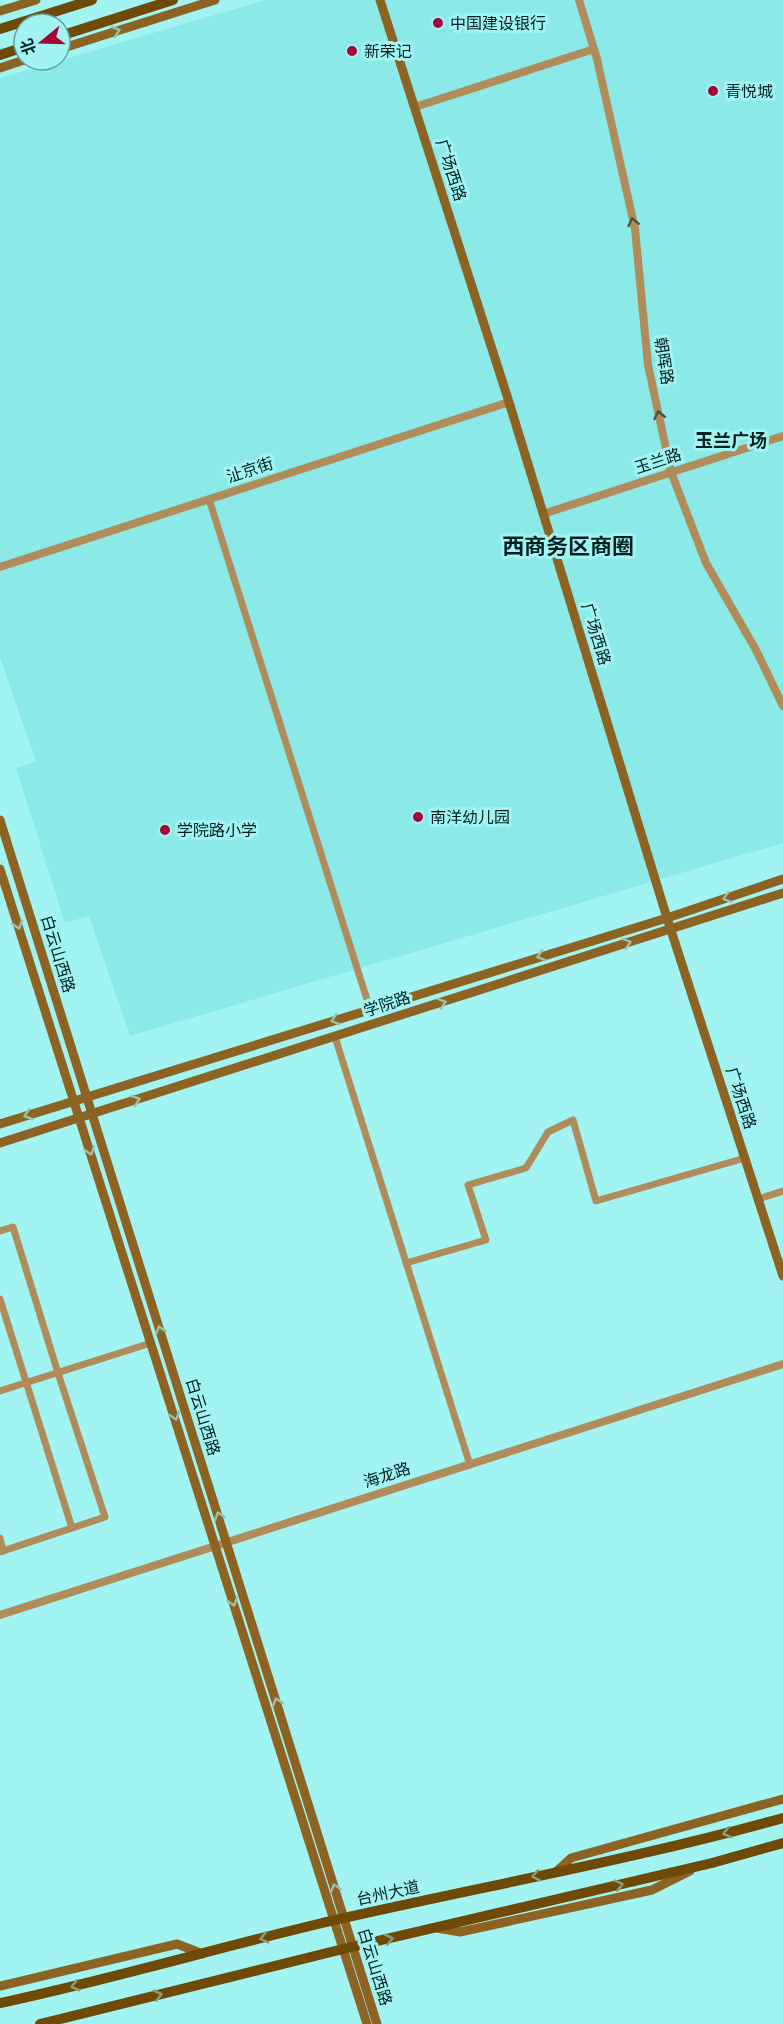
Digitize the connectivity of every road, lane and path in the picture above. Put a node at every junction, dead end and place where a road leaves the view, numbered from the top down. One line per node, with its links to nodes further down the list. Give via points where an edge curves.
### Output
1 (36, 0): 7 (main road)
2 (92, 0): 8 (main road)
3 (173, 0): 9 (main road)
4 (215, 0): 10 (main road, one-way to 4)
5 (380, 0): 12 (main road, 广场西路)
6 (579, 0): 11 (street, 朝晖路)
7 (0, 11)
8 (0, 29)
9 (72, 32)
10 (72, 45)
11 (594, 49): 12 (street); 15 (street, 朝晖路, one-way to 11, via 648,365 635,229)
12 (415, 106): 13 (main road, 广场西路)
13 (509, 402): 16 (street, 沚京街); 17 (main road, 广场西路)
14 (783, 436): 15 (street, 玉兰路)
15 (671, 472): 17 (street, 玉兰路); 19 (street, 朝晖路, via 706,562)
16 (209, 499): 18 (street, 沚京街); 26 (street)
17 (543, 514): 24 (main road, 广场西路)
18 (0, 567)
19 (783, 706)
20 (0, 820): 28 (main road, 白云山西路)
21 (0, 869): 29 (main road, 白云山西路, one-way to 29)
22 (783, 879): 24 (main road, 学院路, one-way to 24)
23 (783, 893): 25 (main road, 学院路)
24 (667, 918): 25 (main road, 广场西路); 26 (main road, 学院路, one-way to 26)
25 (671, 930): 27 (main road, 学院路, one-way to 25); 34 (main road, 广场西路)
26 (370, 1010): 28 (main road, 学院路, one-way to 28)
27 (335, 1037): 30 (main road, 学院路, one-way to 27); 38 (street)
28 (87, 1097): 29 (main road, 学院路); 30 (main road, 白云山西路)
29 (74, 1101): 31 (main road, 白云山西路); 32 (main road, 学院路, one-way to 32)
30 (92, 1114): 31 (main road, 学院路); 49 (main road, 白云山西路, one-way to 30)
31 (80, 1119): 33 (main road, 学院路); 41 (main road, 白云山西路, one-way to 41)
32 (0, 1124)
33 (0, 1143)
34 (745, 1158): 36 (main road, 广场西路); 38 (street, via 596,1201 573,1120 548,1132 526,1168 468,1185 486,1240)
35 (783, 1191): 36 (street)
36 (758, 1199): 39 (main road, 广场西路)
37 (0, 1231): 43 (street, via 13,1227)
38 (406, 1263): 46 (street)
39 (783, 1276)
40 (0, 1299): 44 (street)
41 (152, 1343): 43 (street); 50 (main road, 白云山西路, one-way to 50)
42 (783, 1364): 46 (street, 海龙路)
43 (58, 1373): 44 (street); 47 (street, via 105,1517)
44 (25, 1383): 45 (street); 47 (street)
45 (0, 1391)
46 (470, 1465): 49 (street, 海龙路)
47 (72, 1528): 51 (street)
48 (0, 1538): 51 (street)
49 (227, 1542): 50 (street, 海龙路); 57 (main road, 白云山西路, one-way to 49)
50 (216, 1546): 52 (street, 海龙路); 57 (main road, 白云山西路, one-way to 57)
51 (2, 1552)
52 (0, 1615)
53 (783, 1799): 56 (main road, via 571,1858)
54 (783, 1818): 56 (main road, 台州大道, one-way to 56)
55 (783, 1844): 58 (main road, one-way to 55)
56 (557, 1871): 57 (main road, 台州大道, one-way to 57)
57 (339, 1919): 58 (main road, 白云山西路); 59 (main road, 台州大道, one-way to 59)
58 (348, 1948): 62 (main road, one-way to 58); 64 (main road, 白云山西路); 65 (main road, 白云山西路)
59 (203, 1954): 60 (main road, via 177,1944); 61 (main road, 台州大道, one-way to 61)
60 (0, 1986)
61 (0, 2003)
62 (67, 2020): 63 (main road)
63 (40, 2024)
64 (367, 2024)
65 (377, 2024)

